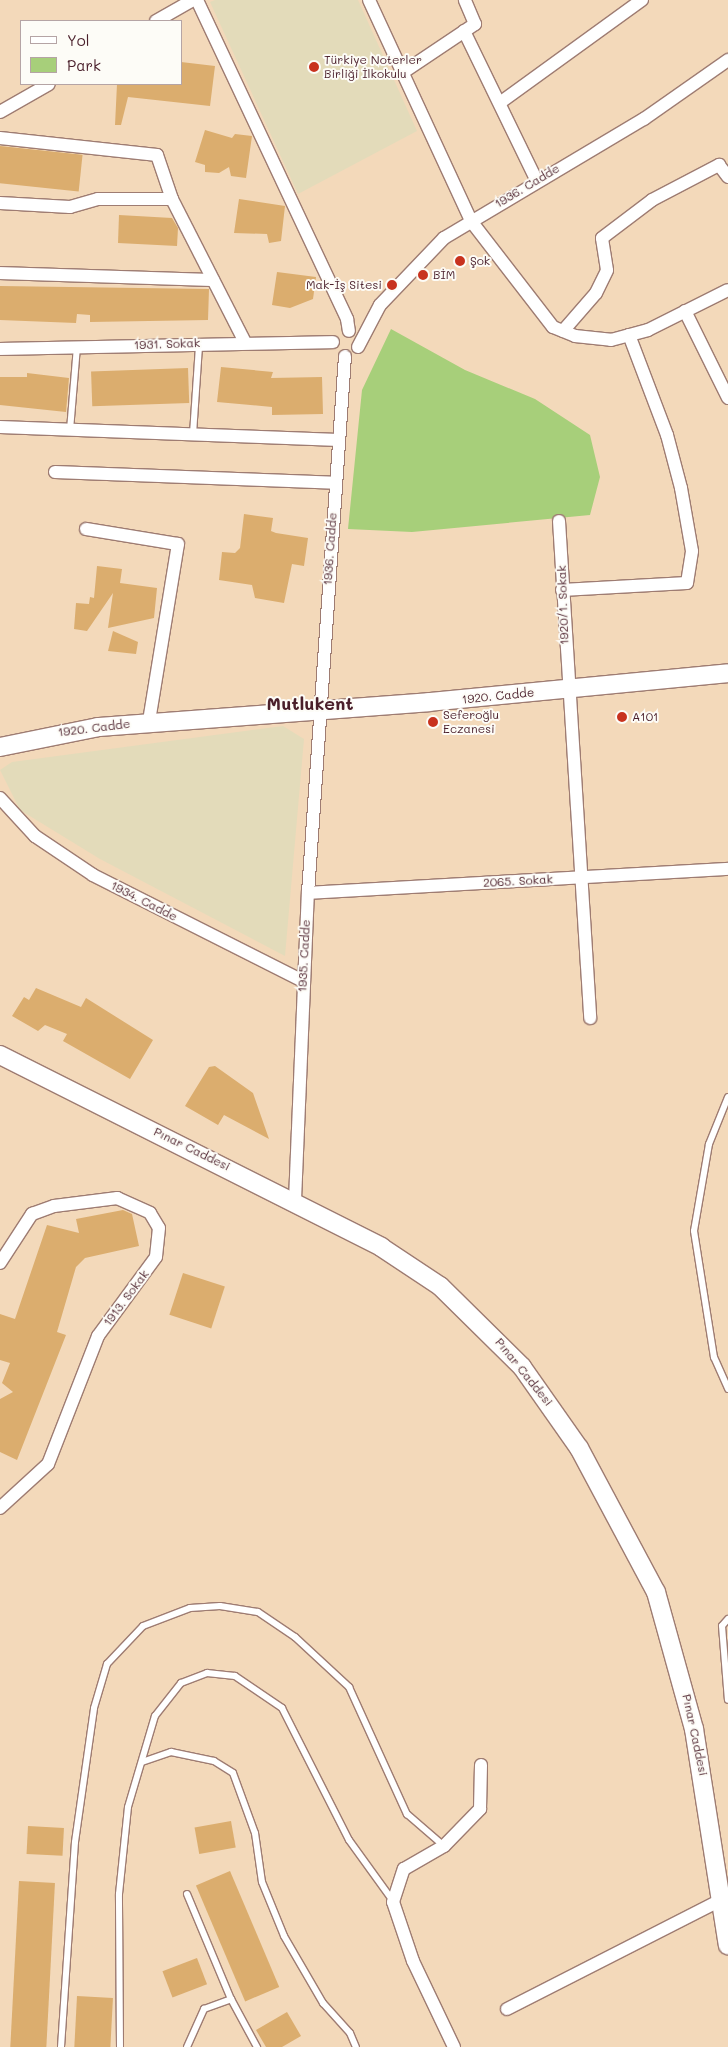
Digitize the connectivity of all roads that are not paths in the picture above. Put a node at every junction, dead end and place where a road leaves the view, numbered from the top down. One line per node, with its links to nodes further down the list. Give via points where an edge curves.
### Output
1 (193, 0): 6 (street)
2 (197, 0): 23 (street, via 347,319)
3 (368, 0): 9 (street)
4 (465, 0): 7 (street, via 475,24)
5 (642, 0): 11 (street)
6 (158, 20)
7 (464, 31): 9 (street); 11 (street)
8 (728, 60): 15 (street, 1936. Cadde, via 644,119)
9 (402, 72): 18 (street)
10 (47, 85): 12 (street)
11 (501, 102): 15 (street)
12 (0, 112)
13 (0, 138): 16 (street, via 157,155)
14 (728, 176): 24 (street, via 719,165 652,200 602,238 607,270 596,293)
15 (536, 179): 18 (street, 1936. Cadde)
16 (172, 199): 17 (street, via 98,199 70,207); 20 (street)
17 (0, 203)
18 (471, 221): 24 (street, via 553,327); 30 (street, 1936. Cadde, via 444,238 380,305)
19 (0, 273): 20 (street)
20 (213, 280): 26 (street)
21 (728, 290): 22 (street)
22 (685, 311): 25 (street); 33 (street)
23 (349, 331): 27 (street, via 340,332); 30 (street, via 355,335)
24 (563, 331): 25 (street, via 611,340)
25 (629, 335): 42 (street, via 666,435 681,488 692,551 687,583)
26 (245, 342): 27 (street, 1931. Sokak); 28 (street, 1931. Sokak)
27 (333, 342): 32 (street, via 335,350)
28 (199, 343): 29 (street, 1931. Sokak); 36 (lane)
29 (77, 347): 31 (street, 1931. Sokak); 35 (lane)
30 (358, 347): 32 (street, 1936. Cadde)
31 (0, 349)
32 (345, 356): 37 (street, 1936. Cadde)
33 (728, 398)
34 (0, 427): 35 (street)
35 (70, 430): 36 (street)
36 (194, 434): 37 (street)
37 (339, 440): 39 (street, 1936. Cadde)
38 (55, 472): 39 (street)
39 (335, 483): 45 (street, 1936. Cadde)
40 (559, 521): 42 (street, 1920/1. Sokak)
41 (86, 530): 46 (street, via 178,544)
42 (562, 590): 44 (street, 1920/1. Sokak)
43 (728, 673): 44 (street, 1920. Cadde)
44 (566, 689): 45 (street, 1920. Cadde); 50 (street, 1920/1. Sokak)
45 (319, 712): 46 (street, 1920. Cadde); 51 (street, 1935. Cadde)
46 (148, 722): 47 (street, 1920. Cadde, via 63,731)
47 (0, 747)
48 (0, 798): 52 (street, 1934. Cadde, via 34,836 93,875)
49 (728, 869): 50 (street, 2065. Sokak)
50 (580, 878): 51 (street, 2065. Sokak); 53 (street, 1920/1. Sokak)
51 (308, 893): 52 (street, 1935. Cadde)
52 (303, 981): 56 (street, 1935. Cadde)
53 (590, 1018)
54 (0, 1055): 56 (street, Pınar Caddesi)
55 (728, 1097): 58 (lane, via 709,1144 694,1231 714,1357)
56 (294, 1200): 66 (street, Pınar Caddesi, via 382,1247 440,1286 522,1367 579,1448 632,1542 673,1639 708,1796)
57 (0, 1263): 59 (street, 1913. Sokak, via 32,1214 54,1206 117,1198 150,1213 158,1228 156,1257 98,1336 48,1464)
58 (728, 1389)
59 (0, 1508)
60 (728, 1619): 61 (lane, via 722,1626)
61 (728, 1700)
62 (142, 1762): 67 (lane, via 154,1716 181,1683 207,1673 235,1676 282,1708 349,1840); 73 (lane, via 128,1807 119,1894); 76 (lane, via 171,1752 214,1761 233,1773 255,1833 262,1882 284,1936 323,2004 350,2033)
63 (481, 1765): 64 (street, via 480,1809)
64 (444, 1846): 67 (street, via 404,1869); 72 (lane, via 407,1814 349,1688 295,1637 258,1612 220,1606 190,1608 144,1626 107,1664 94,1708 75,1842)
65 (187, 1894): 70 (lane)
66 (723, 1899): 68 (street, Pınar Caddesi); 71 (street)
67 (393, 1902): 77 (street, via 413,1961)
68 (727, 1923): 69 (street, Pınar Caddesi)
69 (728, 1945)
70 (231, 1999): 74 (lane, via 204,2009); 75 (lane)
71 (508, 2009)
72 (61, 2047)
73 (120, 2047)
74 (187, 2047)
75 (257, 2047)
76 (356, 2047)
77 (454, 2047)

